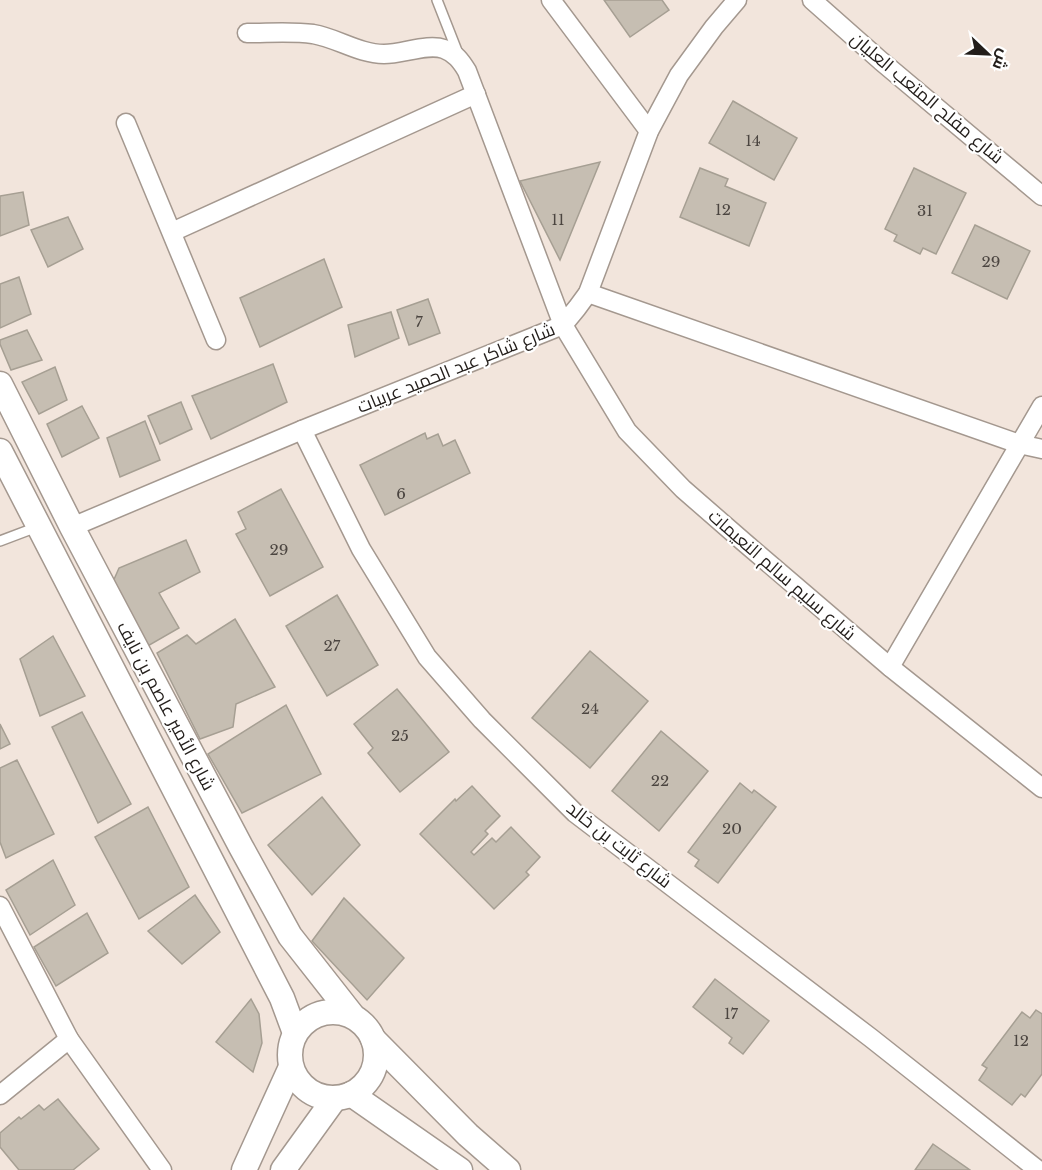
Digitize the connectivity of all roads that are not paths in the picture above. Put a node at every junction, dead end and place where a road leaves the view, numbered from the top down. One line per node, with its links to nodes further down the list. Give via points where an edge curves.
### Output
1 (437, 0): 6 (lane)
2 (551, 0): 9 (street)
3 (737, 0): 9 (street, شارع شاكر عبد الحميد عربيات, via 679,75)
4 (812, 0): 10 (street, شارع مفلح المتعب العليان)
5 (247, 33): 6 (street, via 312,34 381,54 443,48)
6 (462, 61): 7 (street, شارع سليم سالم النعيمات)
7 (476, 94): 11 (street); 13 (street, شارع سليم سالم النعيمات)
8 (126, 123): 11 (street)
9 (649, 131): 12 (street, شارع شاكر عبد الحميد عربيات)
10 (1042, 196)
11 (171, 232): 14 (street)
12 (588, 293): 13 (street, شارع شاكر عبد الحميد عربيات); 18 (street)
13 (563, 325): 17 (street, شارع شاكر عبد الحميد عربيات); 24 (street, شارع سليم سالم النعيمات, via 627,431 683,489)
14 (216, 340)
15 (0, 384): 22 (main road, شارع الأمير عاصم بن نايف)
16 (1042, 406): 18 (street)
17 (302, 430): 22 (street, شارع شاكر عبد الحميد عربيات); 39 (street, شارع ثابت بن خالد, via 361,549 427,657 482,720 575,813)
18 (1019, 444): 19 (street); 24 (street)
19 (1042, 449)
20 (0, 451): 21 (main road, شارع الأمير عاصم بن نايف)
21 (39, 526): 23 (lane); 28 (main road, شارع الأمير عاصم بن نايف, via 282,998)
22 (72, 528): 27 (main road, شارع الأمير عاصم بن نايف, via 290,936)
23 (0, 542)
24 (890, 667): 25 (street, شارع سليم سالم النعيمات)
25 (1042, 788)
26 (0, 906): 29 (street)
27 (343, 1013): 28 (main road, via 316,1015); 30 (main road, via 365,1025)
28 (295, 1033): 31 (main road)
29 (69, 1039): 32 (street); 34 (street)
30 (373, 1039): 33 (main road, via 375,1066 366,1083); 38 (main road)
31 (291, 1067): 33 (main road, via 308,1090 321,1096); 35 (main road)
32 (0, 1095)
33 (343, 1096): 36 (main road); 37 (main road)
34 (162, 1170)
35 (244, 1170)
36 (283, 1170)
37 (460, 1170)
38 (508, 1170)
39 (1038, 1170)

